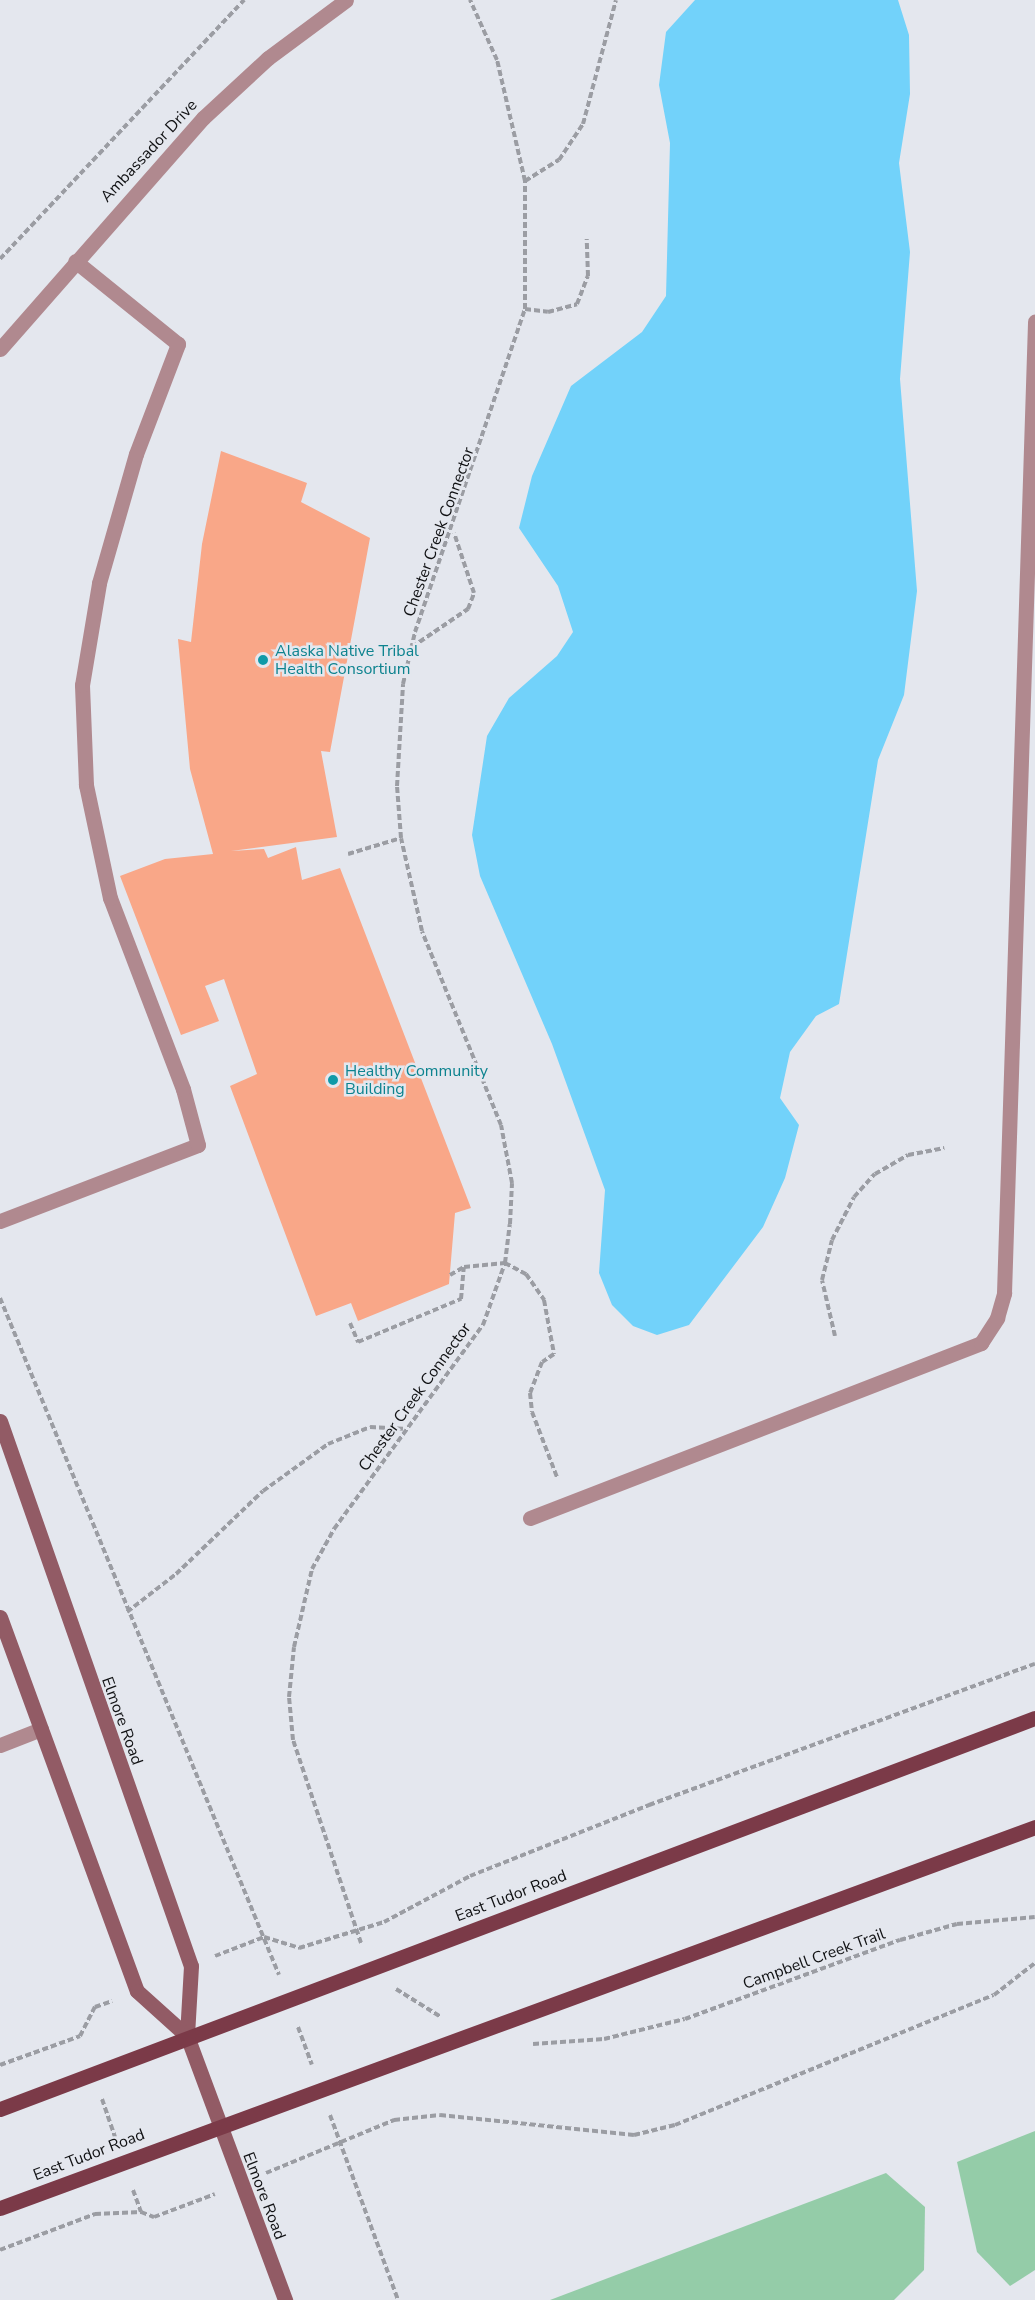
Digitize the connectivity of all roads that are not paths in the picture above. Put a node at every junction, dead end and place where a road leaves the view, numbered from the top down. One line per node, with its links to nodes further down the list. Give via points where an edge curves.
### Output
1 (346, 0): 2 (street, Ambassador Drive, via 224,98)
2 (75, 261): 4 (street, Ambassador Drive); 6 (street, via 178,344 136,454 99,583 82,685 86,785 110,898 183,1089 198,1145)
3 (1035, 321): 5 (street)
4 (0, 349)
5 (1027, 792): 8 (street, via 1004,1293 987,1335 981,1343)
6 (0, 1221)
7 (0, 1421): 14 (main road, Elmore Road, via 191,1966)
8 (530, 1518)
9 (0, 1617): 11 (main road, Elmore Road)
10 (1035, 1718): 14 (main road, East Tudor Road)
11 (41, 1730): 12 (street); 14 (main road, Elmore Road, via 137,1991)
12 (0, 1745)
13 (1035, 1827): 16 (main road, East Tudor Road)
14 (187, 2036): 15 (main road, East Tudor Road); 16 (main road, Elmore Road)
15 (0, 2109)
16 (218, 2126): 17 (main road, East Tudor Road); 18 (main road, Elmore Road)
17 (0, 2208)
18 (285, 2300)

